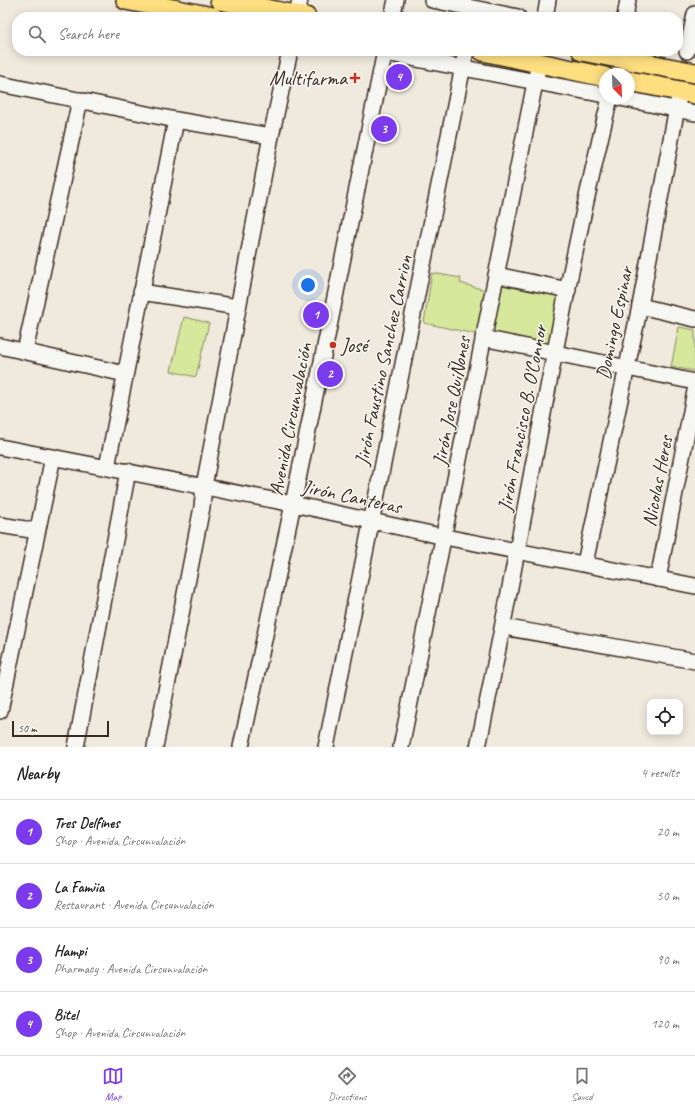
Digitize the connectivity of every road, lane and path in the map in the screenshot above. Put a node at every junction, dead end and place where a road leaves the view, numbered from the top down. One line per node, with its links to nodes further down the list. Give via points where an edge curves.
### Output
1 (126, 0): 8 (main road)
2 (220, 0): 9 (main road)
3 (396, 0): 10 (street)
4 (432, 0): 7 (street)
5 (548, 0): 12 (street)
6 (628, 0): 13 (street)
7 (477, 4): 11 (street)
8 (187, 12)
9 (300, 12)
10 (393, 12)
11 (502, 12)
12 (546, 12)
13 (626, 12)
14 (695, 14): 15 (street)
15 (687, 50)
16 (289, 56): 36 (street)
17 (384, 56): 56 (street, Avenida Circunvalación)
18 (406, 56): 22 (street)
19 (465, 56): 22 (street, Jirón Faustino Sanchez Carrion)
20 (496, 56): 23 (main road)
21 (626, 56): 24 (main road)
22 (464, 67): 23 (street); 57 (street, Jirón Faustino Sanchez Carrion)
23 (537, 72): 25 (main road); 29 (street); 37 (street, Jirón Jose QuiÑones)
24 (695, 73)
25 (599, 77)
26 (635, 83): 28 (main road)
27 (0, 84): 30 (street)
28 (687, 92): 33 (street, Domingo Espinar)
29 (599, 93)
30 (80, 100): 35 (street); 45 (street)
31 (635, 101): 33 (street)
32 (608, 104): 38 (street, Jirón Francisco B. O'Connor)
33 (676, 110): 34 (street); 40 (street, Domingo Espinar)
34 (695, 113)
35 (176, 120): 36 (street); 39 (street)
36 (271, 136): 41 (street)
37 (496, 275): 38 (street); 43 (street, Jirón Jose QuiÑones)
38 (568, 290): 46 (street, Jirón Francisco B. O'Connor)
39 (141, 292): 41 (street); 48 (street)
40 (640, 306): 42 (street); 47 (street, Domingo Espinar)
41 (238, 307): 55 (street)
42 (695, 319)
43 (483, 338): 46 (street); 60 (street, Jirón Jose QuiÑones)
44 (0, 346): 45 (street)
45 (25, 351): 48 (street)
46 (554, 351): 47 (street); 61 (street, Jirón Francisco B. O'Connor)
47 (625, 367): 49 (street); 62 (street, Domingo Espinar)
48 (125, 374): 53 (street)
49 (695, 382)
50 (695, 391): 63 (street, Nicolas Heres)
51 (0, 447): 52 (street, Jirón Canteras)
52 (54, 458): 53 (street, Jirón Canteras); 59 (street)
53 (107, 467): 54 (street, Jirón Canteras)
54 (128, 471): 55 (street, Jirón Canteras); 68 (street)
55 (204, 486): 56 (street, Jirón Canteras); 69 (street)
56 (294, 504): 57 (street, Jirón Canteras); 70 (street, Avenida Circunvalación)
57 (371, 521): 60 (street, Jirón Canteras); 71 (street, Jirón Faustino Sanchez Carrion)
58 (0, 525): 59 (street)
59 (37, 531): 67 (street)
60 (444, 536): 61 (street, Jirón Canteras); 72 (street, Jirón Jose QuiÑones)
61 (517, 551): 62 (street, Jirón Canteras); 65 (street, Jirón Francisco B. O'Connor)
62 (585, 563): 63 (street, Jirón Canteras)
63 (658, 579): 64 (street, Jirón Canteras)
64 (695, 586)
65 (503, 627): 66 (street); 73 (street, Jirón Francisco B. O'Connor)
66 (695, 661)
67 (0, 712)
68 (76, 747)
69 (155, 747)
70 (241, 747)
71 (326, 747)
72 (401, 747)
73 (478, 747)

